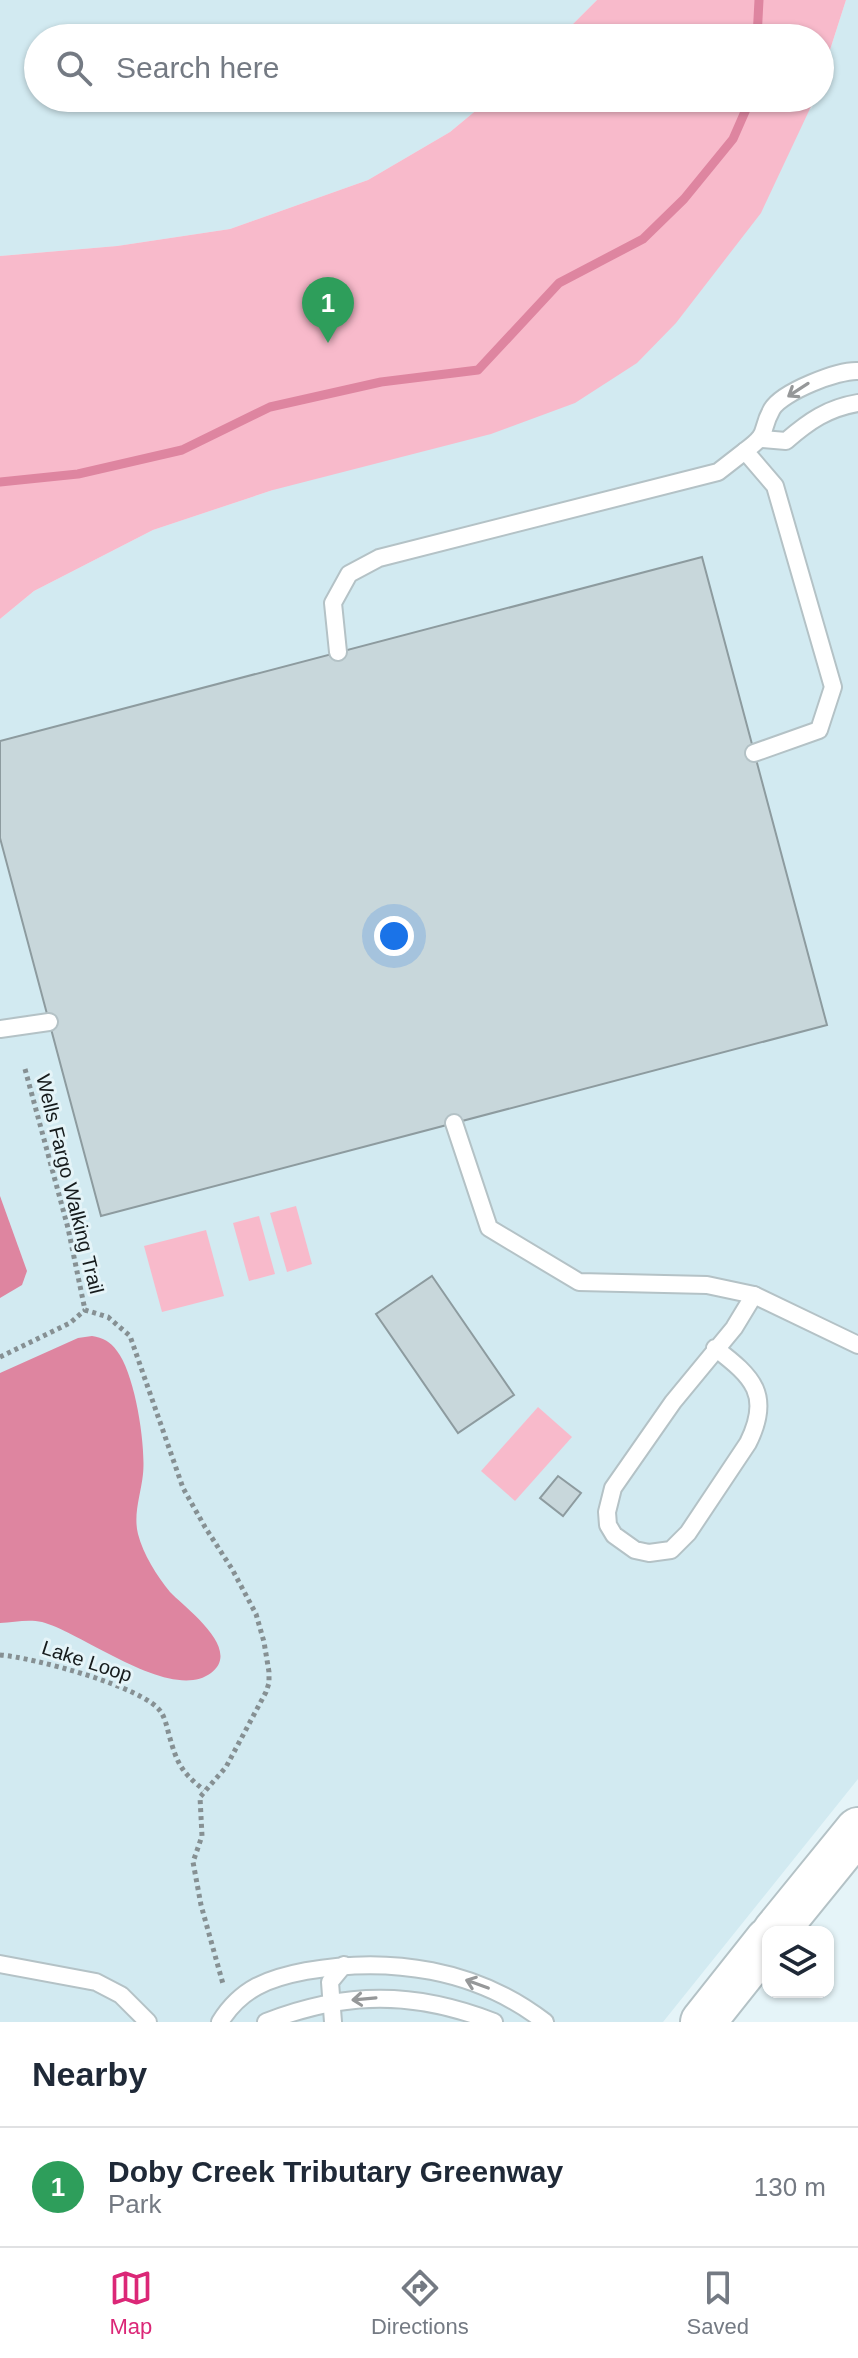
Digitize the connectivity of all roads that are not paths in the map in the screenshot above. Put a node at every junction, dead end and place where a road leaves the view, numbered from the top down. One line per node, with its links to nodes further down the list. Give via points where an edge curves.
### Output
1 (858, 371): 3 (lane, one-way to 3, via 810,382 773,407)
2 (858, 403): 3 (lane, via 836,406 786,441)
3 (762, 439): 4 (lane)
4 (745, 451): 5 (lane, via 718,472 379,558 349,574 333,603); 6 (lane, via 775,486 833,687 819,730)
5 (338, 652)
6 (754, 753)
7 (49, 1022): 8 (lane)
8 (0, 1029)
9 (454, 1123): 10 (lane, via 489,1228 579,1282 707,1285)
10 (754, 1295): 11 (lane); 12 (lane)
11 (858, 1345)
12 (715, 1348): 12 (lane, via 609,1499 608,1525 635,1550 661,1553 680,1543 756,1427 759,1402 748,1374)
13 (858, 1830): 14 (street)
14 (780, 1926)
15 (762, 1948): 25 (street)
16 (0, 1964): 19 (lane, via 96,1982 111,1988)
17 (344, 1965): 18 (lane, via 330,1982); 20 (lane, via 251,1987); 24 (lane, one-way to 17, via 500,1993 455,1976 412,1967)
18 (330, 2003): 21 (lane); 22 (lane); 23 (lane, one-way to 18, via 414,1999)
19 (148, 2022)
20 (220, 2022)
21 (266, 2022)
22 (333, 2022)
23 (494, 2022)
24 (545, 2022)
25 (703, 2022)

